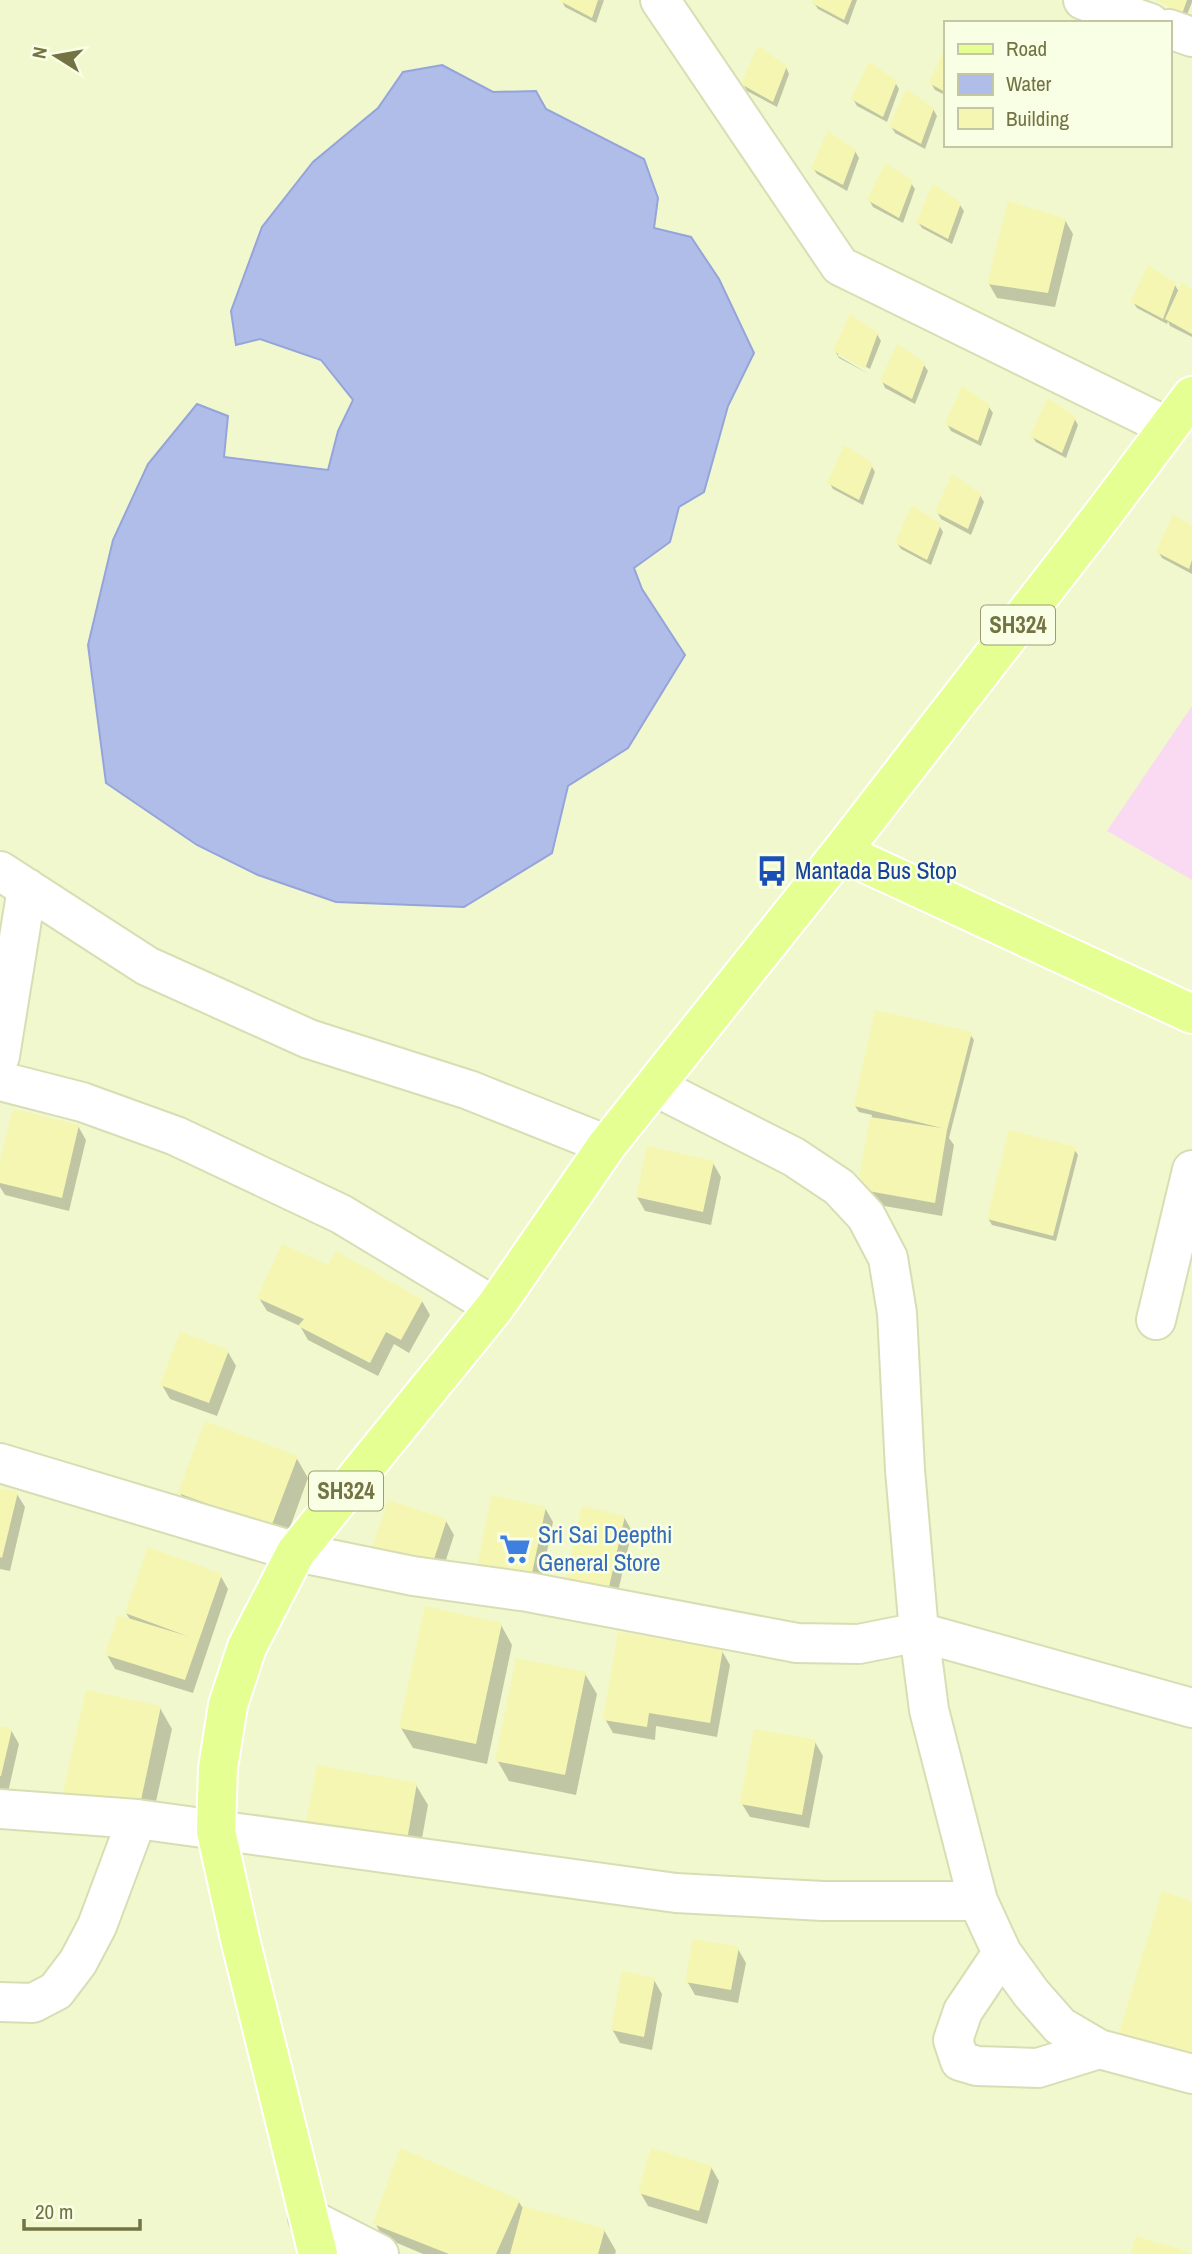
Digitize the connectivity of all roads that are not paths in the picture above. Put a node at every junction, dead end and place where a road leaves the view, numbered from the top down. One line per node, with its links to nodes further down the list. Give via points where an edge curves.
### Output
1 (660, 0): 7 (street, via 840,266)
2 (1083, 0): 3 (street)
3 (1144, 21)
4 (1171, 30): 5 (street)
5 (1192, 37)
6 (1192, 396): 7 (main road, SH324)
7 (1168, 427): 8 (main road, SH324)
8 (841, 852): 10 (main road); 13 (main road, SH324)
9 (13, 879): 11 (street); 14 (street, via 147,966 309,1040 469,1090)
10 (1192, 1014)
11 (0, 1056)
12 (0, 1081): 16 (street, via 82,1102 209,1151 341,1214)
13 (654, 1086): 14 (main road, SH324); 20 (street, via 794,1157 839,1187 866,1216 888,1258 897,1313)
14 (607, 1145): 16 (main road, SH324)
15 (1192, 1170): 17 (street)
16 (495, 1307): 19 (main road, SH324)
17 (1156, 1320)
18 (0, 1463): 19 (street)
19 (296, 1552): 20 (street, via 797,1643 859,1644); 24 (main road, SH324, via 247,1647 228,1705 218,1768)
20 (919, 1632): 21 (street); 25 (street, via 929,1710)
21 (1192, 1708)
22 (0, 1809): 23 (street)
23 (137, 1819): 24 (street); 27 (street, via 97,1926 71,1971 56,1991 33,2003)
24 (216, 1831): 25 (street, via 676,1893 823,1901); 30 (main road, SH324)
25 (978, 1901): 26 (street)
26 (1002, 1953): 28 (street, via 1060,2026); 28 (street, via 964,2011 953,2040 960,2061 1038,2068)
27 (0, 2002)
28 (1099, 2049): 29 (street)
29 (1192, 2074)
30 (308, 2218): 31 (main road, SH324); 32 (street)
31 (318, 2254)
32 (379, 2254)

